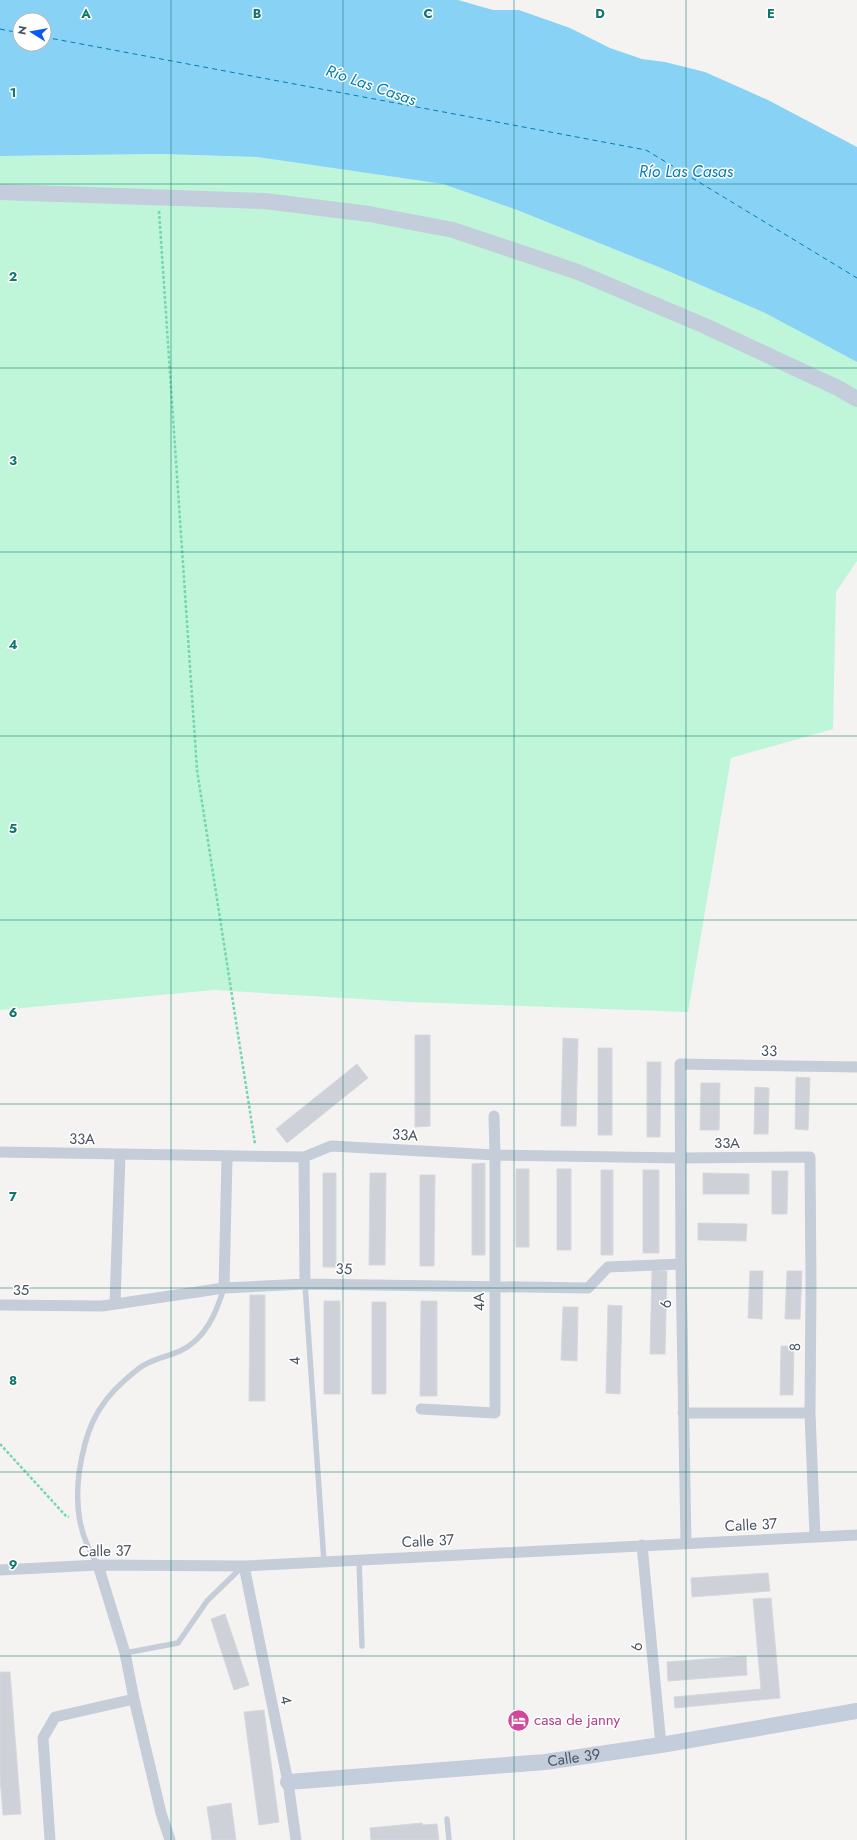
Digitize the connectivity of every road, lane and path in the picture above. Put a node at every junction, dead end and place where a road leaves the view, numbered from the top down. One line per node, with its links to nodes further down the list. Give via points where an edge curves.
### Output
1 (0, 192): 2 (street)
2 (158, 198): 3 (street, via 264,201 369,214 452,230 578,272 705,326 838,388); 13 (path, via 197,770)
3 (857, 400)
4 (680, 1064): 5 (street, 33); 14 (street, 6)
5 (857, 1067)
6 (494, 1116): 9 (street, 4A)
7 (0, 1152): 8 (street, 33A)
8 (120, 1155): 10 (street, 33A); 19 (street)
9 (495, 1155): 11 (street, 33A, via 331,1146); 14 (street, 33A); 17 (street, 4A)
10 (227, 1157): 13 (street, 33A); 18 (street)
11 (304, 1157): 13 (street, 33A); 16 (street, 4)
12 (810, 1157): 14 (street, 33A); 23 (street, 8)
13 (257, 1158)
14 (680, 1158): 15 (street, 6)
15 (680, 1264): 17 (street, 35, via 608,1268 588,1288); 22 (street, 6)
16 (305, 1284): 17 (street, 35); 18 (street, 35); 31 (lane, 4)
17 (494, 1285): 21 (street, 4A, via 495,1413)
18 (224, 1288): 19 (street, 35); 25 (lane, via 211,1320 197,1340 180,1351 146,1364 118,1386 99,1408 81,1460 77,1501)
19 (114, 1304): 20 (street, 35)
20 (0, 1305)
21 (421, 1409)
22 (683, 1413): 23 (street); 28 (street, 6)
23 (810, 1413): 27 (street, 8)
24 (0, 1444): 25 (path, via 66,1516)
25 (79, 1522): 32 (lane, via 85,1541)
26 (857, 1534): 27 (street, Calle 37)
27 (815, 1537): 28 (street, Calle 37)
28 (686, 1543): 29 (street, Calle 37)
29 (642, 1545): 30 (street, Calle 37); 39 (street, 6)
30 (360, 1560): 31 (street, Calle 37); 35 (lane)
31 (324, 1562): 33 (street, Calle 37)
32 (98, 1565): 33 (street, Calle 37); 34 (street, Calle 37); 36 (street)
33 (244, 1566): 36 (lane, via 207,1601 178,1643); 40 (street, 4)
34 (0, 1570)
35 (362, 1646)
36 (125, 1653): 37 (street)
37 (134, 1699): 42 (street, via 55,1718 43,1738); 43 (street, via 161,1813)
38 (857, 1711): 39 (street, Calle 39)
39 (661, 1745): 40 (street, Calle 39, via 545,1762)
40 (288, 1782): 44 (street, 4)
41 (447, 1819): 45 (lane)
42 (50, 1840)
43 (170, 1840)
44 (296, 1840)
45 (449, 1840)

